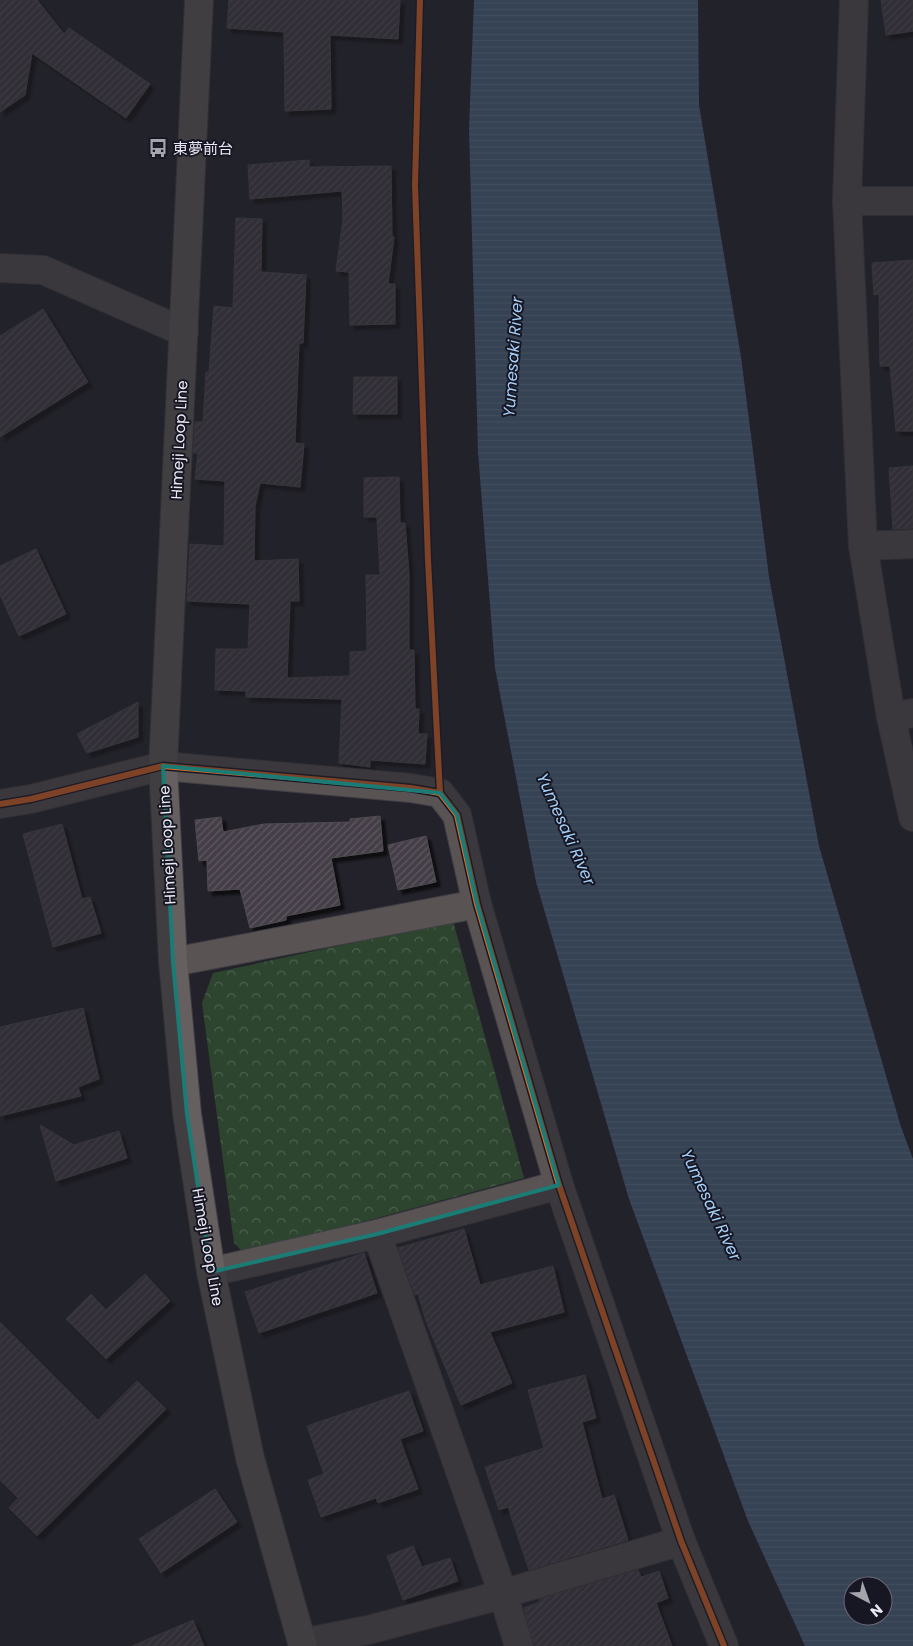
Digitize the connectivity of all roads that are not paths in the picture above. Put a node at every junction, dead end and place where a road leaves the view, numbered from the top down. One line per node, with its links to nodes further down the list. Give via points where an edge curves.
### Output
1 (199, 0): 6 (main road, Himeji Loop Line)
2 (854, 0): 3 (street)
3 (847, 201): 4 (street); 8 (street)
4 (913, 201)
5 (0, 268): 6 (street, via 43,270)
6 (184, 332): 10 (main road, Himeji Loop Line)
7 (913, 544): 8 (street)
8 (863, 546): 9 (street)
9 (902, 715): 12 (street)
10 (163, 766): 11 (street); 13 (street, via 440,793 457,815); 14 (main road, Himeji Loop Line)
11 (0, 804)
12 (913, 817)
13 (477, 904): 14 (street); 15 (street)
14 (173, 962): 17 (main road, Himeji Loop Line, via 187,1114)
15 (559, 1185): 16 (street); 18 (street)
16 (377, 1234): 17 (street); 19 (street)
17 (211, 1272): 20 (main road, Himeji Loop Line, via 250,1458)
18 (681, 1541): 19 (street); 22 (street)
19 (502, 1594): 20 (street); 21 (street)
20 (303, 1644)
21 (519, 1646)
22 (724, 1646)

